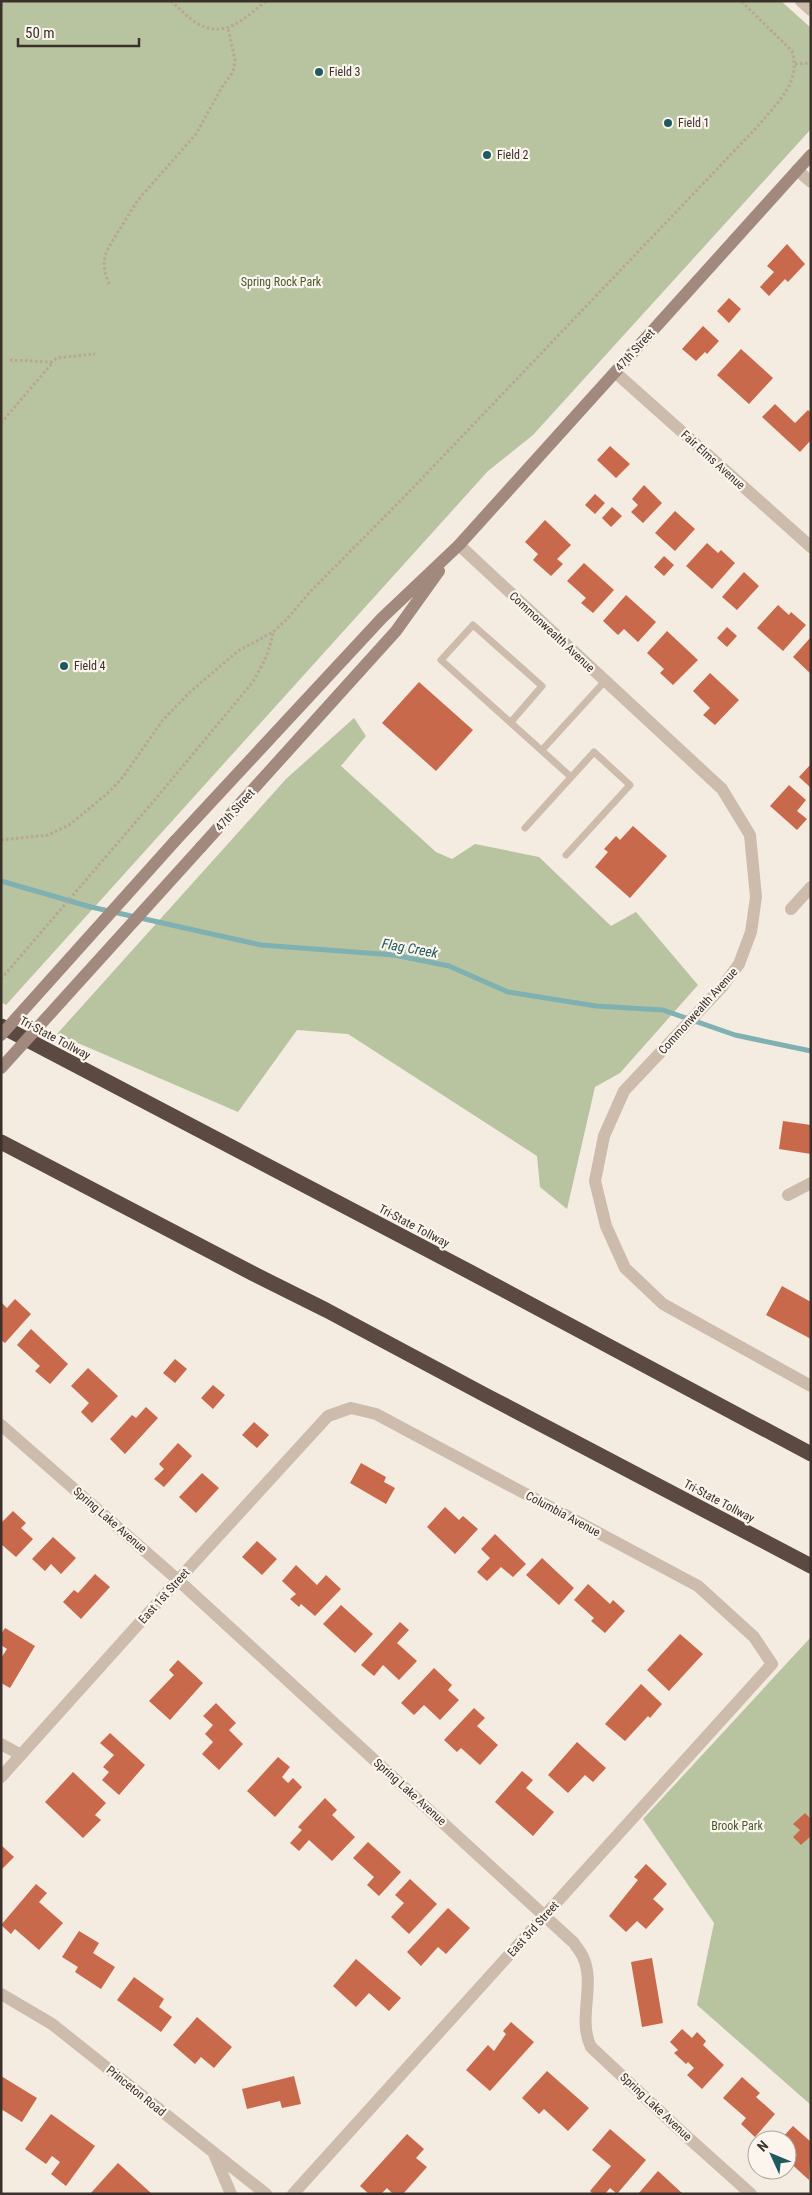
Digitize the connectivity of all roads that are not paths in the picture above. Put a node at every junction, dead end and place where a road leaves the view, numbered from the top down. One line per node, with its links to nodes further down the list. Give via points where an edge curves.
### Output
1 (801, 1): 2 (street)
2 (811, 10)
3 (811, 155): 4 (main road, 47th Street)
4 (797, 170): 5 (street); 6 (main road, 47th Street)
5 (811, 182)
6 (616, 373): 7 (main road, 47th Street); 8 (street, Fair Elms Avenue)
7 (459, 545): 9 (street, Commonwealth Avenue); 18 (main road, 47th Street, bridge, via 382,618); 19 (main road, 47th Street, bridge, via 396,632)
8 (811, 548)
9 (605, 681): 11 (lane); 23 (street, Commonwealth Avenue, via 722,789 750,835 756,897 752,932 739,964 722,987 624,1091 604,1136 595,1182 606,1226 625,1268 662,1304)
10 (510, 722): 10 (lane, via 441,660 473,624 542,686); 11 (lane)
11 (542, 750): 12 (lane)
12 (572, 777): 13 (lane); 14 (lane, via 594,752 630,785)
13 (525, 828)
14 (566, 855)
15 (811, 887): 16 (street)
16 (791, 909)
17 (1, 1026): 26 (highway, Tri-State Tollway)
18 (1, 1035)
19 (1, 1068)
20 (1, 1142): 27 (highway, Tri-State Tollway)
21 (811, 1183): 22 (street)
22 (788, 1195)
23 (811, 1386)
24 (328, 1416): 28 (street, East 1st Street); 29 (street, Columbia Avenue, via 351,1408 376,1414 698,1586 754,1637)
25 (1, 1425): 28 (street, Spring Lake Avenue)
26 (811, 1454)
27 (811, 1566)
28 (178, 1580): 31 (street, East 1st Street); 33 (street, Spring Lake Avenue)
29 (772, 1664): 33 (street, East 3rd Street)
30 (1, 1744): 31 (street)
31 (20, 1755): 32 (street, East 1st Street)
32 (1, 1777)
33 (545, 1915): 38 (street, East 3rd Street); 39 (street, Spring Lake Avenue, via 574,1943 583,1957 588,1977 586,2037 592,2047)
34 (1, 1994): 35 (street, Princeton Road, via 52,2024)
35 (214, 2154): 36 (street); 37 (street, Princeton Road)
36 (231, 2194)
37 (266, 2194)
38 (293, 2194)
39 (751, 2194)

